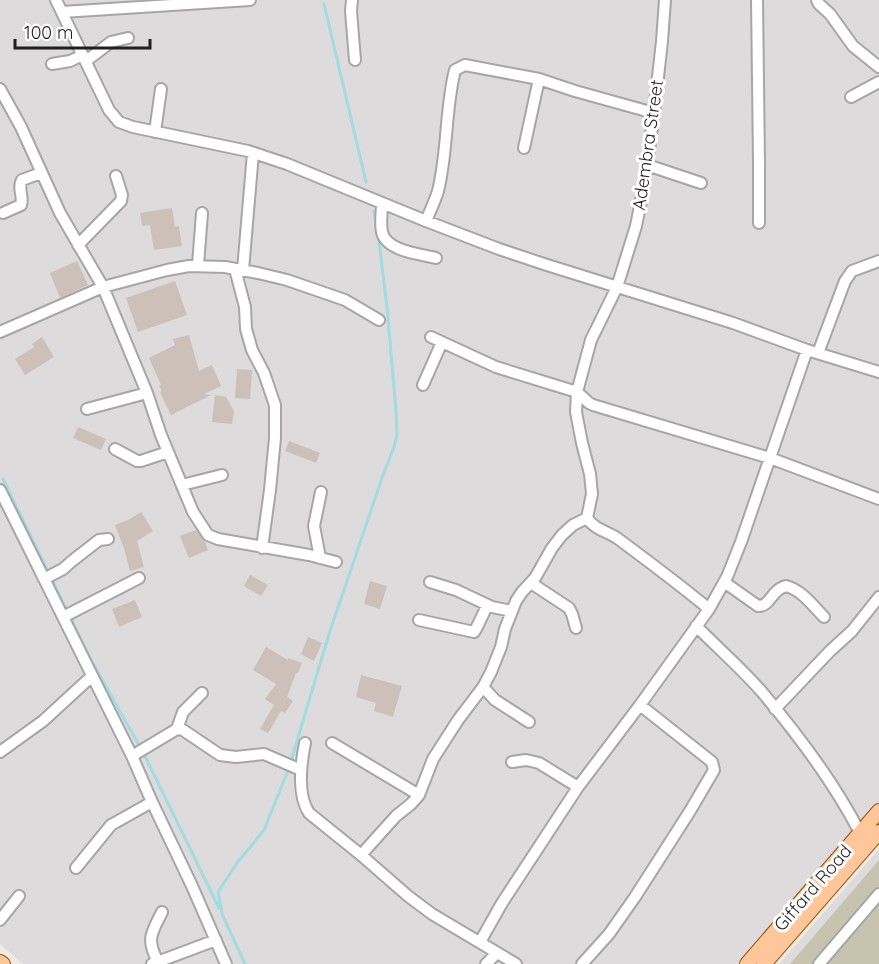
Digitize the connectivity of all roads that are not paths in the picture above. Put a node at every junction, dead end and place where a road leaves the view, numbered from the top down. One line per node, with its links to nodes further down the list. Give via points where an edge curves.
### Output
1 (56, 0): 7 (street)
2 (250, 0): 7 (street)
3 (352, 0): 10 (street)
4 (665, 0): 18 (street, Adembra Street)
5 (757, 0): 30 (street)
6 (817, 0): 12 (street, via 853,46)
7 (62, 12): 9 (street)
8 (128, 38): 9 (street, via 111,42)
9 (84, 58): 11 (street); 19 (street, via 109,110 119,122)
10 (355, 60)
11 (52, 64)
12 (879, 67)
13 (539, 79): 18 (street); 20 (street); 29 (street, via 465,65 455,70 438,192)
14 (879, 81): 17 (street)
15 (161, 89): 19 (street)
16 (0, 90): 23 (street)
17 (851, 98)
18 (654, 113): 22 (street, Adembra Street)
19 (155, 132): 21 (street)
20 (524, 148)
21 (253, 153): 26 (street); 35 (street)
22 (647, 165): 25 (street); 37 (street, Adembra Street, via 636,226)
23 (41, 173): 27 (street, via 22,180 21,205); 31 (street)
24 (116, 176): 31 (street, via 122,201)
25 (701, 183)
26 (382, 203): 29 (street); 32 (street, via 382,233 390,245)
27 (3, 213)
28 (202, 213): 34 (street)
29 (426, 221): 37 (street)
30 (759, 224)
31 (78, 245): 36 (street)
32 (436, 258)
33 (879, 261): 43 (street, via 852,271 845,281)
34 (198, 266): 35 (street); 36 (street, via 166,270)
35 (239, 270): 38 (street, via 287,280 345,300); 59 (street, via 246,329 275,405)
36 (103, 287): 39 (street); 47 (street)
37 (617, 287): 42 (street); 46 (street, Adembra Street, via 591,340)
38 (379, 320)
39 (0, 332)
40 (431, 337): 41 (street)
41 (442, 342): 45 (street); 46 (street, via 496,367)
42 (807, 350): 43 (street); 51 (street)
43 (818, 353): 44 (street)
44 (879, 372)
45 (423, 385)
46 (577, 392): 51 (street, via 593,405); 57 (street, Adembra Street, via 576,412 592,494)
47 (147, 393): 48 (street); 50 (street)
48 (87, 409)
49 (115, 449): 50 (street, via 137,461)
50 (168, 452): 53 (street)
51 (770, 458): 56 (street); 65 (street)
52 (222, 475): 53 (street)
53 (182, 485): 59 (street, via 208,535)
54 (0, 490): 63 (street)
55 (321, 492): 60 (street, via 314,526)
56 (879, 499)
57 (587, 519): 66 (street, via 562,535); 69 (street)
58 (108, 539): 63 (street, via 99,540)
59 (262, 548): 60 (street)
60 (320, 558): 61 (street)
61 (336, 562)
62 (139, 578): 71 (street)
63 (44, 579): 71 (street)
64 (430, 582): 68 (street)
65 (724, 582): 69 (street); 72 (street, via 762,607 778,589 793,588)
66 (531, 583): 70 (street); 75 (street, via 569,608)
67 (879, 597): 80 (street, via 852,631)
68 (486, 606): 70 (street); 73 (street, via 474,632)
69 (709, 609): 74 (street)
70 (512, 611): 77 (street)
71 (63, 617): 76 (street)
72 (824, 617)
73 (419, 620)
74 (696, 626): 79 (street); 80 (street)
75 (576, 628)
76 (92, 676): 85 (street); 86 (street)
77 (483, 687): 81 (street, via 495,700); 90 (street, via 433,759)
78 (202, 693): 82 (street, via 183,712)
79 (640, 705): 89 (street); 108 (street, via 712,762 714,770 635,897)
80 (775, 709): 94 (street, via 820,766)
81 (529, 722)
82 (177, 729): 86 (street); 88 (street, via 220,755 264,754)
83 (304, 743): 88 (street, via 301,763)
84 (332, 743): 90 (street)
85 (0, 752)
86 (138, 752): 91 (street)
87 (512, 762): 89 (street, via 539,763)
88 (294, 767): 95 (street, via 309,813)
89 (578, 787): 102 (street)
90 (419, 795): 95 (street)
91 (152, 802): 96 (street, via 111,825); 101 (street)
92 (879, 811): 94 (main road, Giffard Road)
93 (879, 832): 110 (main road, Giffard Road)
94 (860, 833): 109 (main road, Giffard Road)
95 (361, 855): 102 (street, via 432,914)
96 (76, 868)
97 (879, 894): 111 (street)
98 (19, 896): 100 (street)
99 (162, 912): 104 (street, via 150,942)
100 (0, 920)
101 (216, 940): 104 (street); 105 (street)
102 (480, 942): 103 (street)
103 (497, 953): 106 (street); 107 (street)
104 (155, 963)
105 (226, 964)
106 (486, 964)
107 (516, 964)
108 (582, 964)
109 (747, 964)
110 (764, 964)
111 (819, 964)

